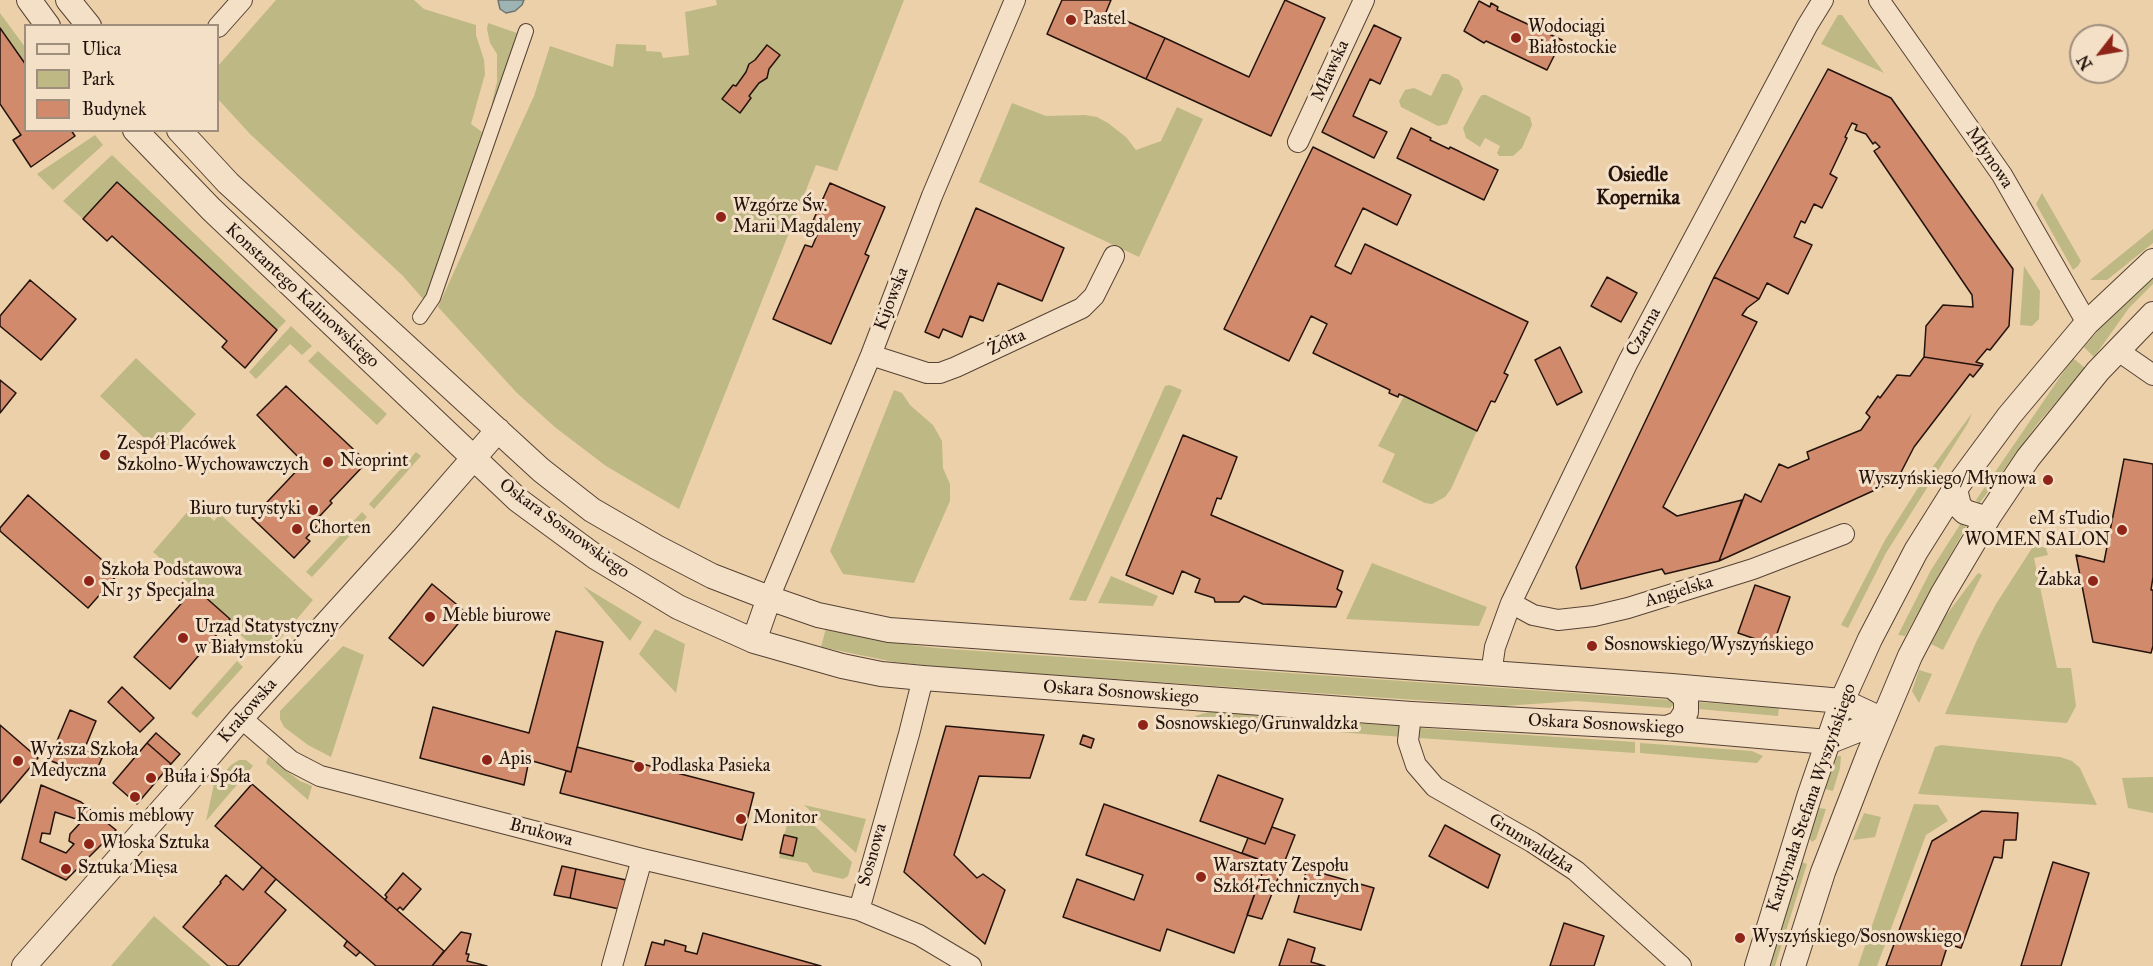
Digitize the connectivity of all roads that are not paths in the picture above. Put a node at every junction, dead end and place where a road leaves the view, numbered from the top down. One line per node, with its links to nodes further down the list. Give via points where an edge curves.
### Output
1 (29, 0): 8 (street)
2 (68, 0): 9 (street)
3 (242, 0): 10 (street)
4 (1015, 0): 21 (street, Kijowska, via 932,196)
5 (1364, 0): 14 (street, Mławska)
6 (1822, 0): 29 (street, Czarna, via 1628,362)
7 (1879, 0): 19 (street, Młynowa, via 2007,182)
8 (47, 24)
9 (86, 24)
10 (219, 26)
11 (526, 31): 18 (street, via 433,298)
12 (137, 132): 24 (street, Konstantego Kalinowskiego, via 210,209)
13 (181, 132): 23 (street, Konstantego Kalinowskiego, via 237,191)
14 (1298, 142)
15 (1114, 256): 21 (street, Żółta, via 1094,296 1082,309 956,367 927,373)
16 (2153, 261): 19 (street, Kardynała Stefana Wyszyńskiego)
17 (2153, 314): 20 (street, Kardynała Stefana Wyszyńskiego)
18 (420, 317)
19 (2087, 323): 25 (street, Kardynała Stefana Wyszyńskiego, via 2008,416)
20 (2117, 350): 22 (street); 26 (street, Kardynała Stefana Wyszyńskiego, via 2062,413)
21 (871, 355): 28 (street, Kijowska)
22 (2153, 375)
23 (498, 430): 24 (street, Krakowska); 28 (street, Oskara Sosnowskiego, via 592,510 712,576)
24 (473, 458): 30 (street, Oskara Sosnowskiego, via 518,500 597,558 678,607); 36 (street, Krakowska)
25 (1955, 489): 26 (street, via 1959,506 1965,512); 34 (street, Kardynała Stefana Wyszyńskiego, via 1911,561)
26 (1989, 516): 37 (street, Kardynała Stefana Wyszyńskiego, via 1910,656)
27 (1844, 534): 29 (street, Angielska, via 1753,568 1594,616 1558,620 1533,615)
28 (769, 598): 30 (street); 31 (street, Oskara Sosnowskiego, via 818,615 889,630)
29 (1511, 603): 31 (street, Czarna, via 1495,646)
30 (753, 641): 32 (street, Oskara Sosnowskiego, via 842,666)
31 (1491, 674): 33 (street, Oskara Sosnowskiego)
32 (922, 678): 35 (street, Oskara Sosnowskiego); 43 (street, Sosnowa)
33 (1672, 686): 34 (street, Oskara Sosnowskiego); 38 (street, via 1686,699 1686,712 1679,723)
34 (1842, 701): 37 (street, Oskara Sosnowskiego); 39 (street, Kardynała Stefana Wyszyńskiego)
35 (1411, 714): 38 (street, Oskara Sosnowskiego); 47 (street, Grunwaldzka, via 1408,741 1413,757 1435,787 1576,872)
36 (241, 718): 41 (street, Brukowa, via 291,761 320,776); 44 (street, Krakowska)
37 (1883, 720): 39 (street); 42 (street, Kardynała Stefana Wyszyńskiego)
38 (1667, 728): 39 (street, Oskara Sosnowskiego)
39 (1828, 742): 40 (street, Kardynała Stefana Wyszyńskiego)
40 (1791, 855): 42 (street, via 1803,847 1810,848 1821,858); 48 (street, Kardynała Stefana Wyszyńskiego)
41 (642, 859): 43 (street, Brukowa); 45 (street)
42 (1823, 872): 49 (street, Kardynała Stefana Wyszyńskiego)
43 (859, 910): 46 (street, Sosnowa, via 919,935)
44 (24, 966)
45 (612, 966)
46 (971, 966)
47 (1681, 966)
48 (1757, 966)
49 (1793, 966)

